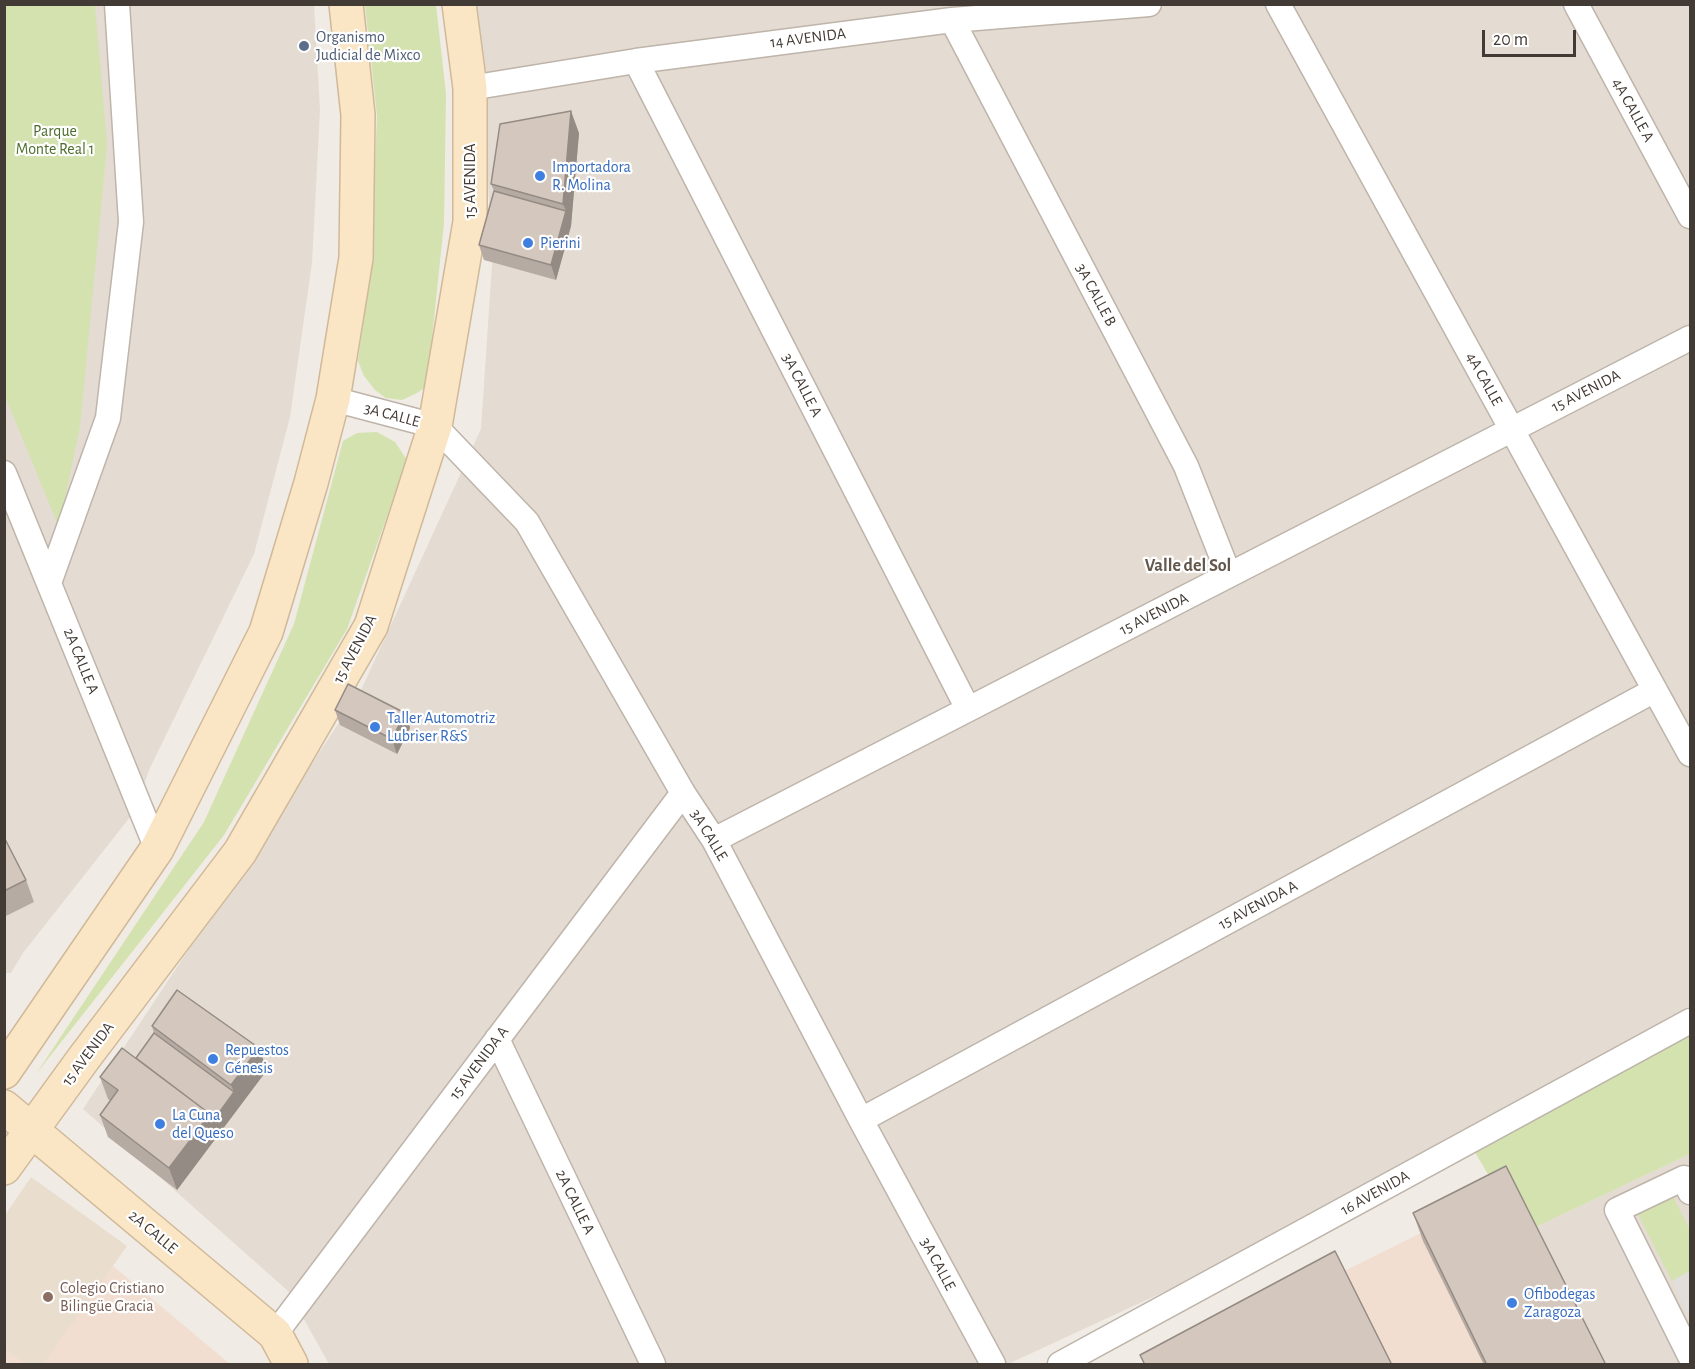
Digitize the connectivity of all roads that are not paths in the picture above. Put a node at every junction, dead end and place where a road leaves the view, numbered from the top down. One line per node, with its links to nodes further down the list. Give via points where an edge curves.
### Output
1 (117, 4): 17 (street, via 131,222 111,395 108,418)
2 (346, 4): 12 (main road, via 358,115 356,258)
3 (459, 4): 9 (main road, 15 AVENIDA)
4 (1149, 4): 7 (street, 14 AVENIDA)
5 (1278, 4): 14 (street, 4A CALLE)
6 (1576, 4): 10 (street, 4A CALLE A)
7 (952, 20): 8 (street, 14 AVENIDA); 16 (street, 3A CALLE B, via 1186,466)
8 (636, 60): 9 (street, 14 AVENIDA); 19 (street, 3A CALLE A)
9 (470, 88): 13 (main road, 15 AVENIDA, via 470,222)
10 (1690, 216)
11 (1690, 338): 14 (street, 15 AVENIDA)
12 (333, 399): 13 (street, 3A CALLE); 23 (main road, via 266,632)
13 (435, 426): 21 (street, 3A CALLE, via 527,522); 26 (main road, 15 AVENIDA, via 371,626 240,852)
14 (1512, 430): 16 (street, 15 AVENIDA); 18 (street, 4A CALLE)
15 (4, 473): 17 (street, 2A CALLE A)
16 (1229, 575): 19 (street, 15 AVENIDA)
17 (49, 583): 23 (street, 2A CALLE A)
18 (1655, 690): 20 (street, 4A CALLE); 29 (street, 15 AVENIDA A)
19 (968, 709): 22 (street, 15 AVENIDA)
20 (1690, 754)
21 (683, 793): 22 (street, 3A CALLE); 25 (street, 15 AVENIDA A)
22 (714, 840): 29 (street, 3A CALLE)
23 (157, 849): 27 (main road)
24 (1690, 1021): 39 (street, 16 AVENIDA)
25 (497, 1039): 34 (street, 15 AVENIDA A); 37 (street, 2A CALLE A)
26 (84, 1058): 30 (main road, 15 AVENIDA); 32 (main road, via 64,1098 59,1123 64,1143)
27 (4, 1072)
28 (4, 1107): 30 (main road, 2A CALLE)
29 (861, 1120): 38 (street, 3A CALLE)
30 (32, 1131): 31 (main road, 15 AVENIDA); 32 (main road, 2A CALLE)
31 (4, 1168)
32 (83, 1174): 34 (main road, 2A CALLE)
33 (1690, 1192): 35 (street, via 1684,1179 1617,1210)
34 (275, 1334): 36 (main road, 2A CALLE)
35 (1690, 1356)
36 (291, 1365)
37 (653, 1365)
38 (993, 1365)
39 (1060, 1365)

